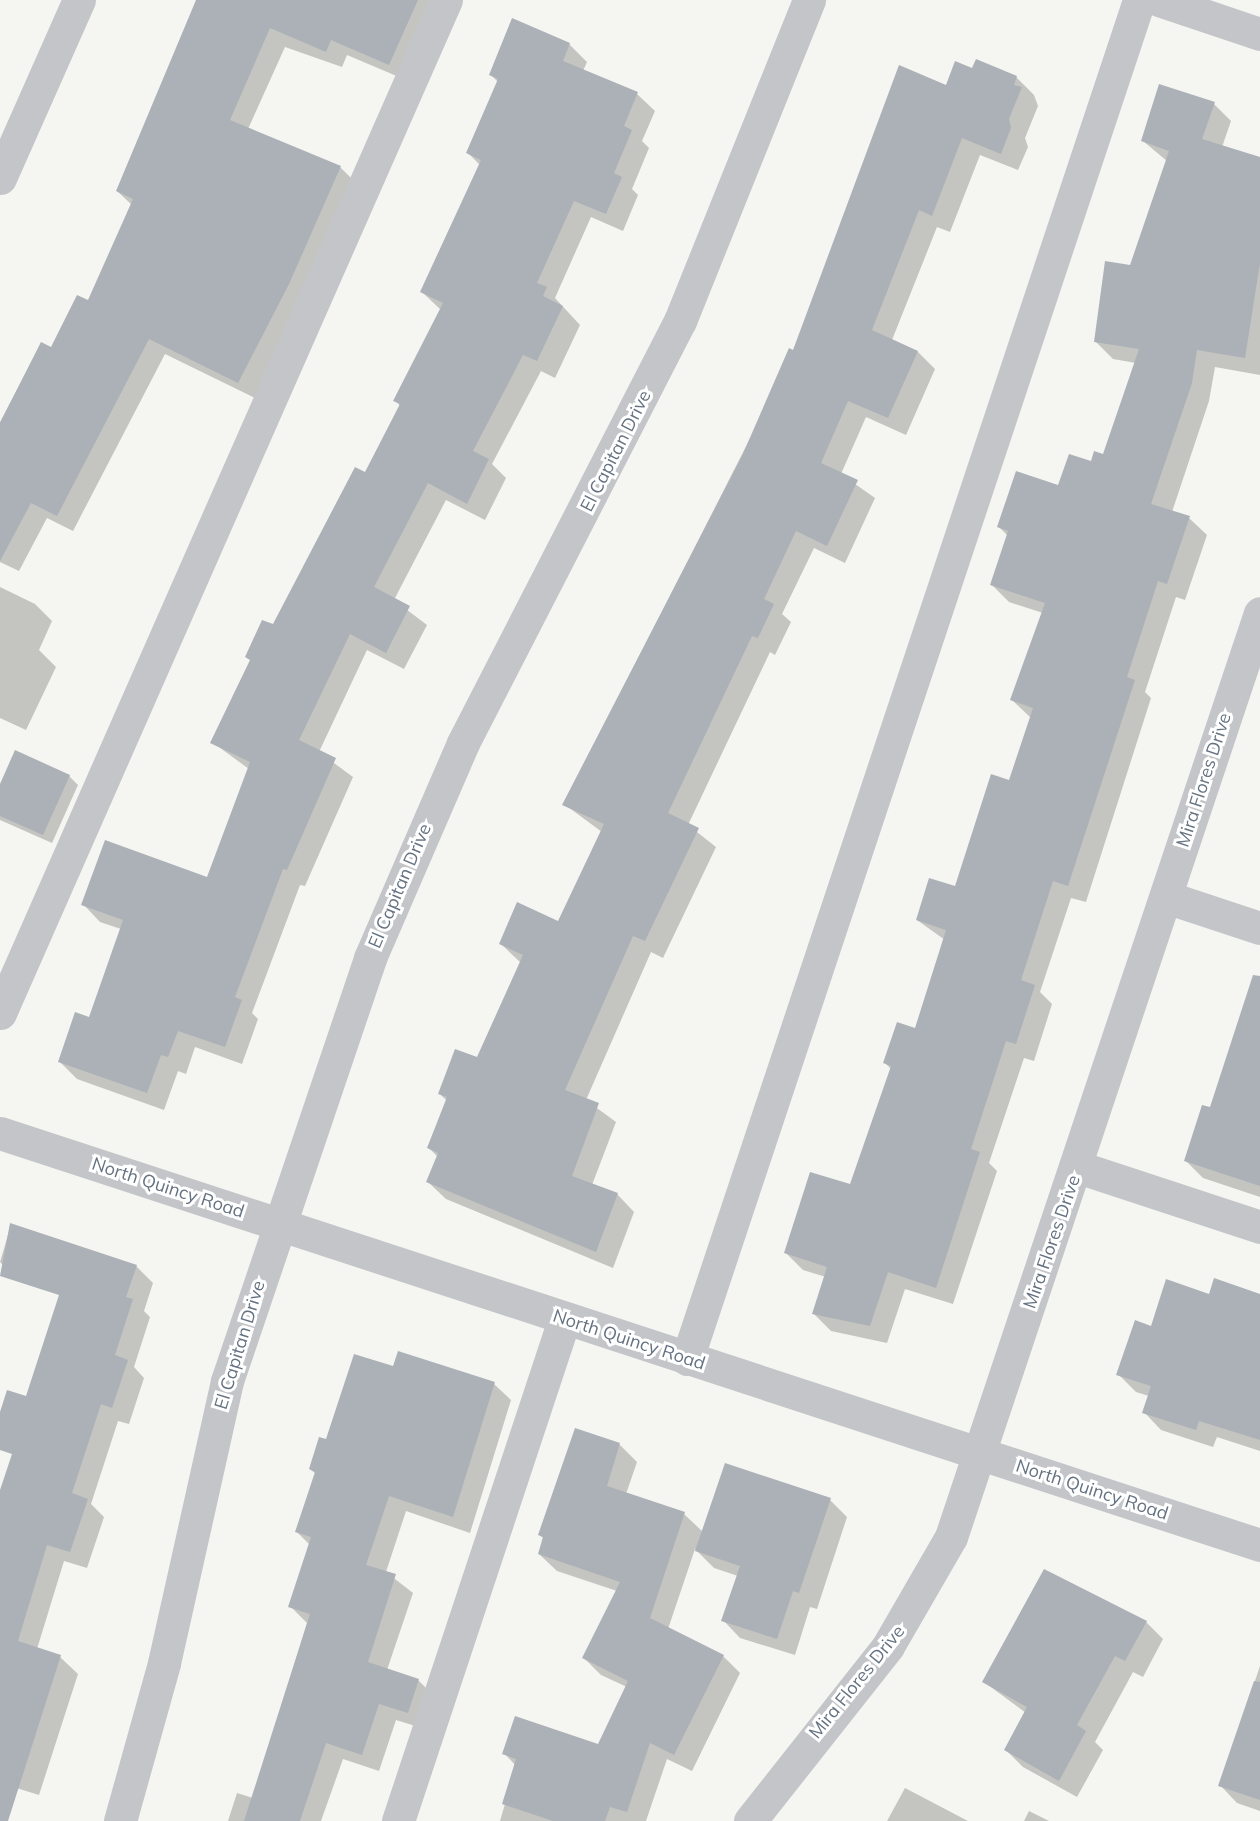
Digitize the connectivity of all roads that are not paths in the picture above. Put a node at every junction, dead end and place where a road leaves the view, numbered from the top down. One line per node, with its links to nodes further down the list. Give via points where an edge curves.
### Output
1 (79, 0): 7 (street)
2 (446, 0): 11 (street)
3 (809, 0): 14 (street, El Capitan Drive, via 722,228 656,372 423,830 353,1004)
4 (1139, 0): 17 (street)
5 (1159, 0): 6 (street)
6 (1260, 34)
7 (0, 178)
8 (1259, 617): 9 (street, Mira Flores Drive)
9 (1166, 897): 10 (street); 13 (street, Mira Flores Drive)
10 (1260, 928)
11 (0, 1013)
12 (0, 1133): 14 (street, North Quincy Road)
13 (1078, 1167): 15 (street); 18 (street, Mira Flores Drive)
14 (278, 1225): 16 (street, North Quincy Road); 20 (street, El Capitan Drive, via 213,1433 164,1664)
15 (1260, 1227)
16 (564, 1320): 17 (street, North Quincy Road); 21 (street)
17 (687, 1359): 18 (street, North Quincy Road)
18 (981, 1454): 19 (street, North Quincy Road); 22 (street, Mira Flores Drive, via 951,1537 915,1606)
19 (1260, 1545)
20 (120, 1821)
21 (398, 1821)
22 (750, 1821)

